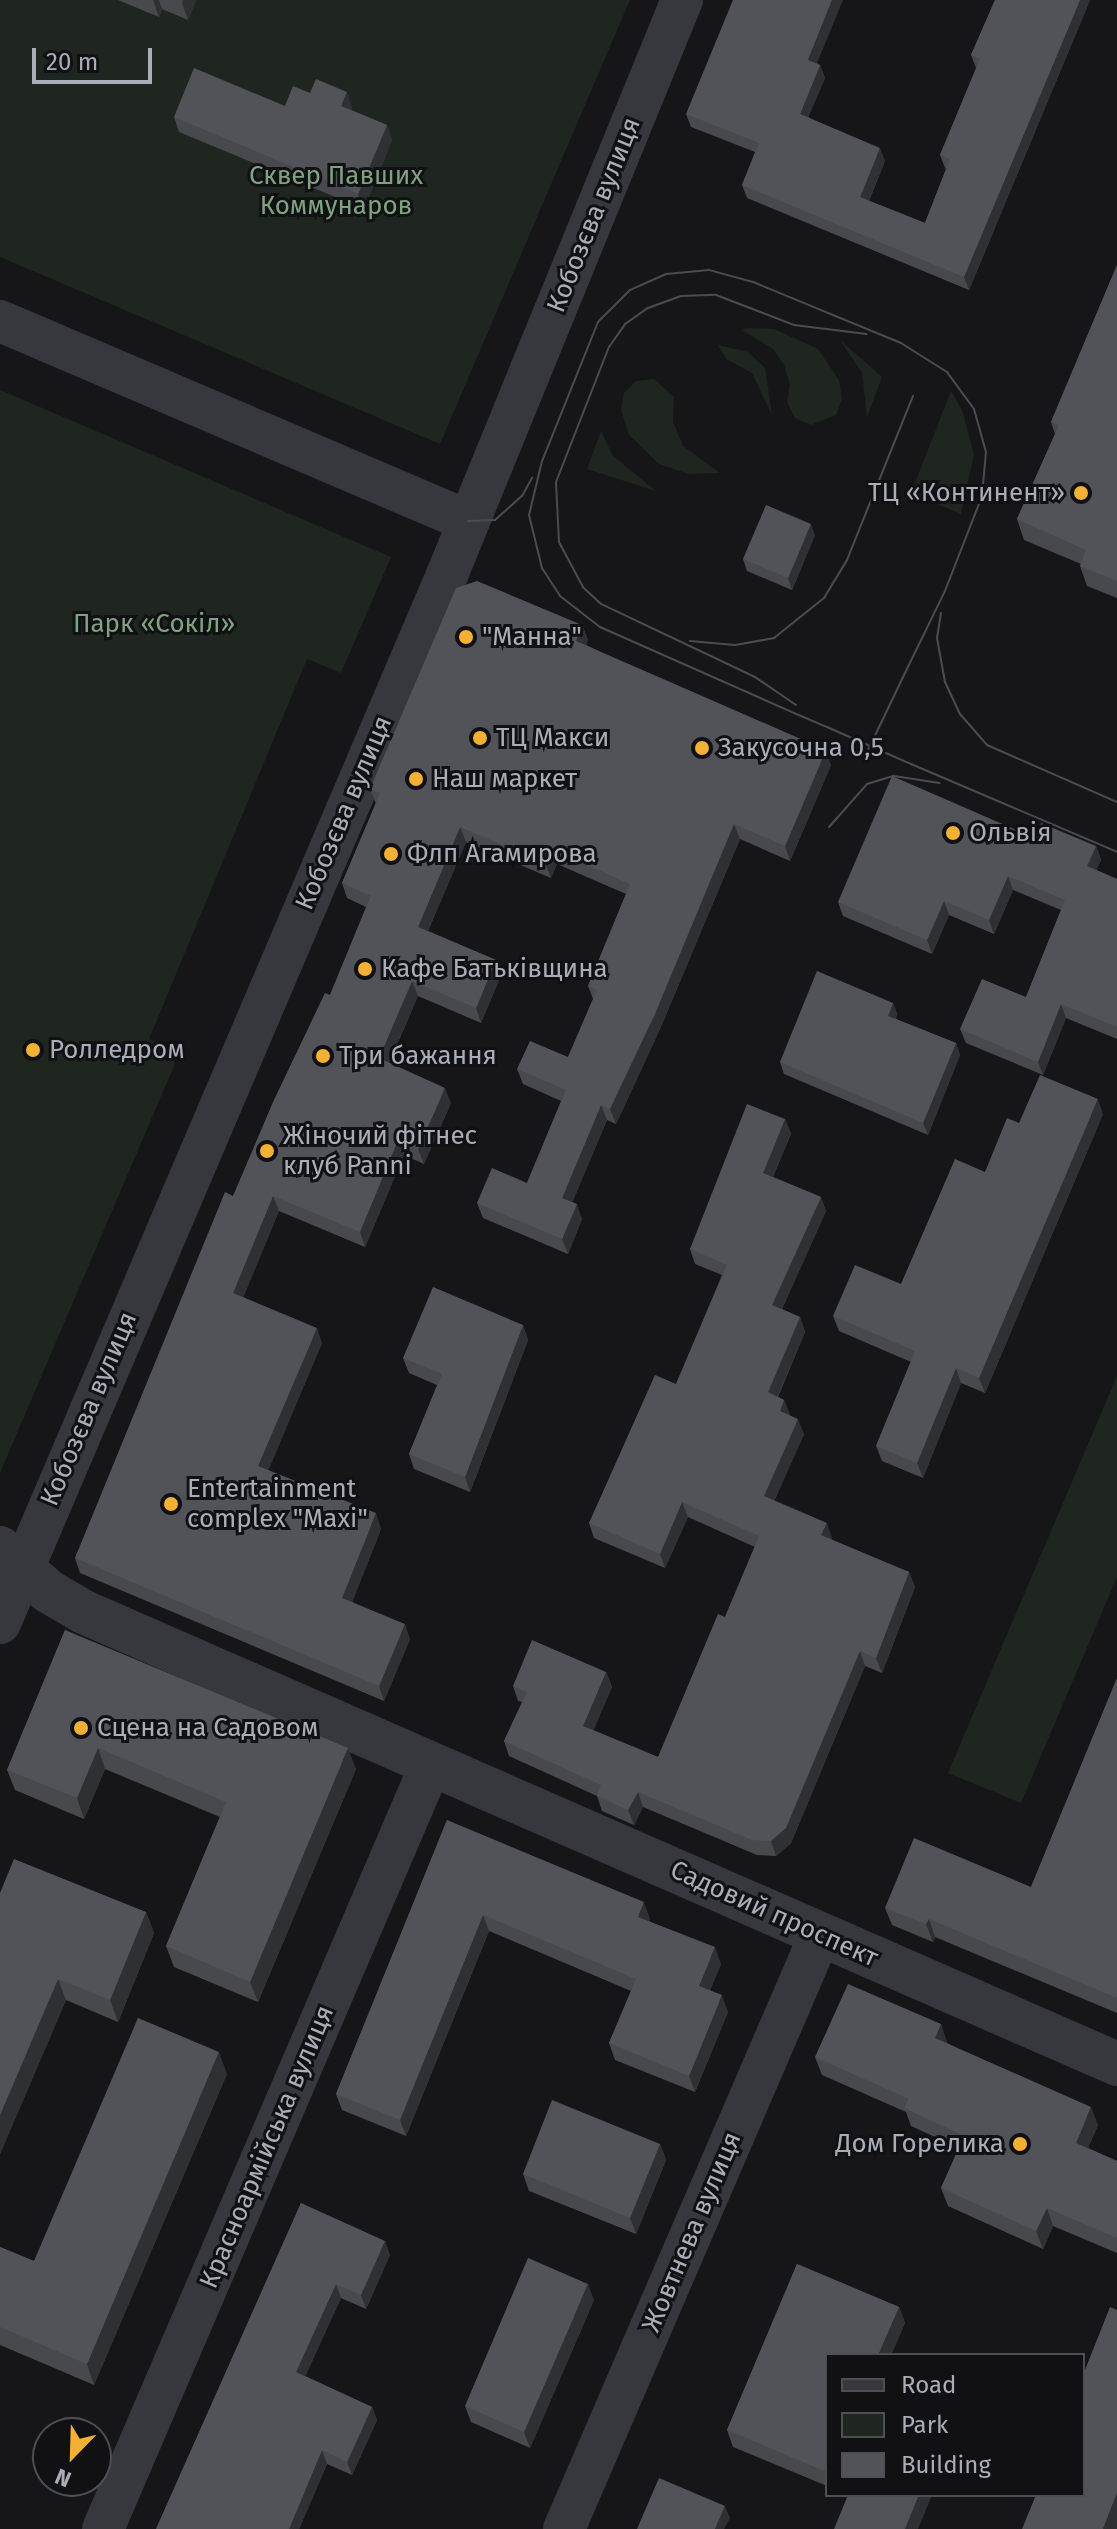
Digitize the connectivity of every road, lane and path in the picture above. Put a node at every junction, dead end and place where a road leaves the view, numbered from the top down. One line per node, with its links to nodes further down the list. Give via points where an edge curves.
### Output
1 (682, 0): 3 (street, Кобозєва вулиця)
2 (0, 321): 3 (street)
3 (468, 521): 4 (street, Кобозєва вулиця)
4 (11, 1559): 5 (street, Кобозєва вулиця); 6 (street, Садовий проспект, via 84,1612)
5 (0, 1623)
6 (431, 1764): 7 (street, Садовий проспект); 9 (street, Красноармійська вулиця)
7 (820, 1935): 8 (street, Садовий проспект); 10 (street, Жовтнева вулиця)
8 (1117, 2064)
9 (103, 2529)
10 (564, 2529)

